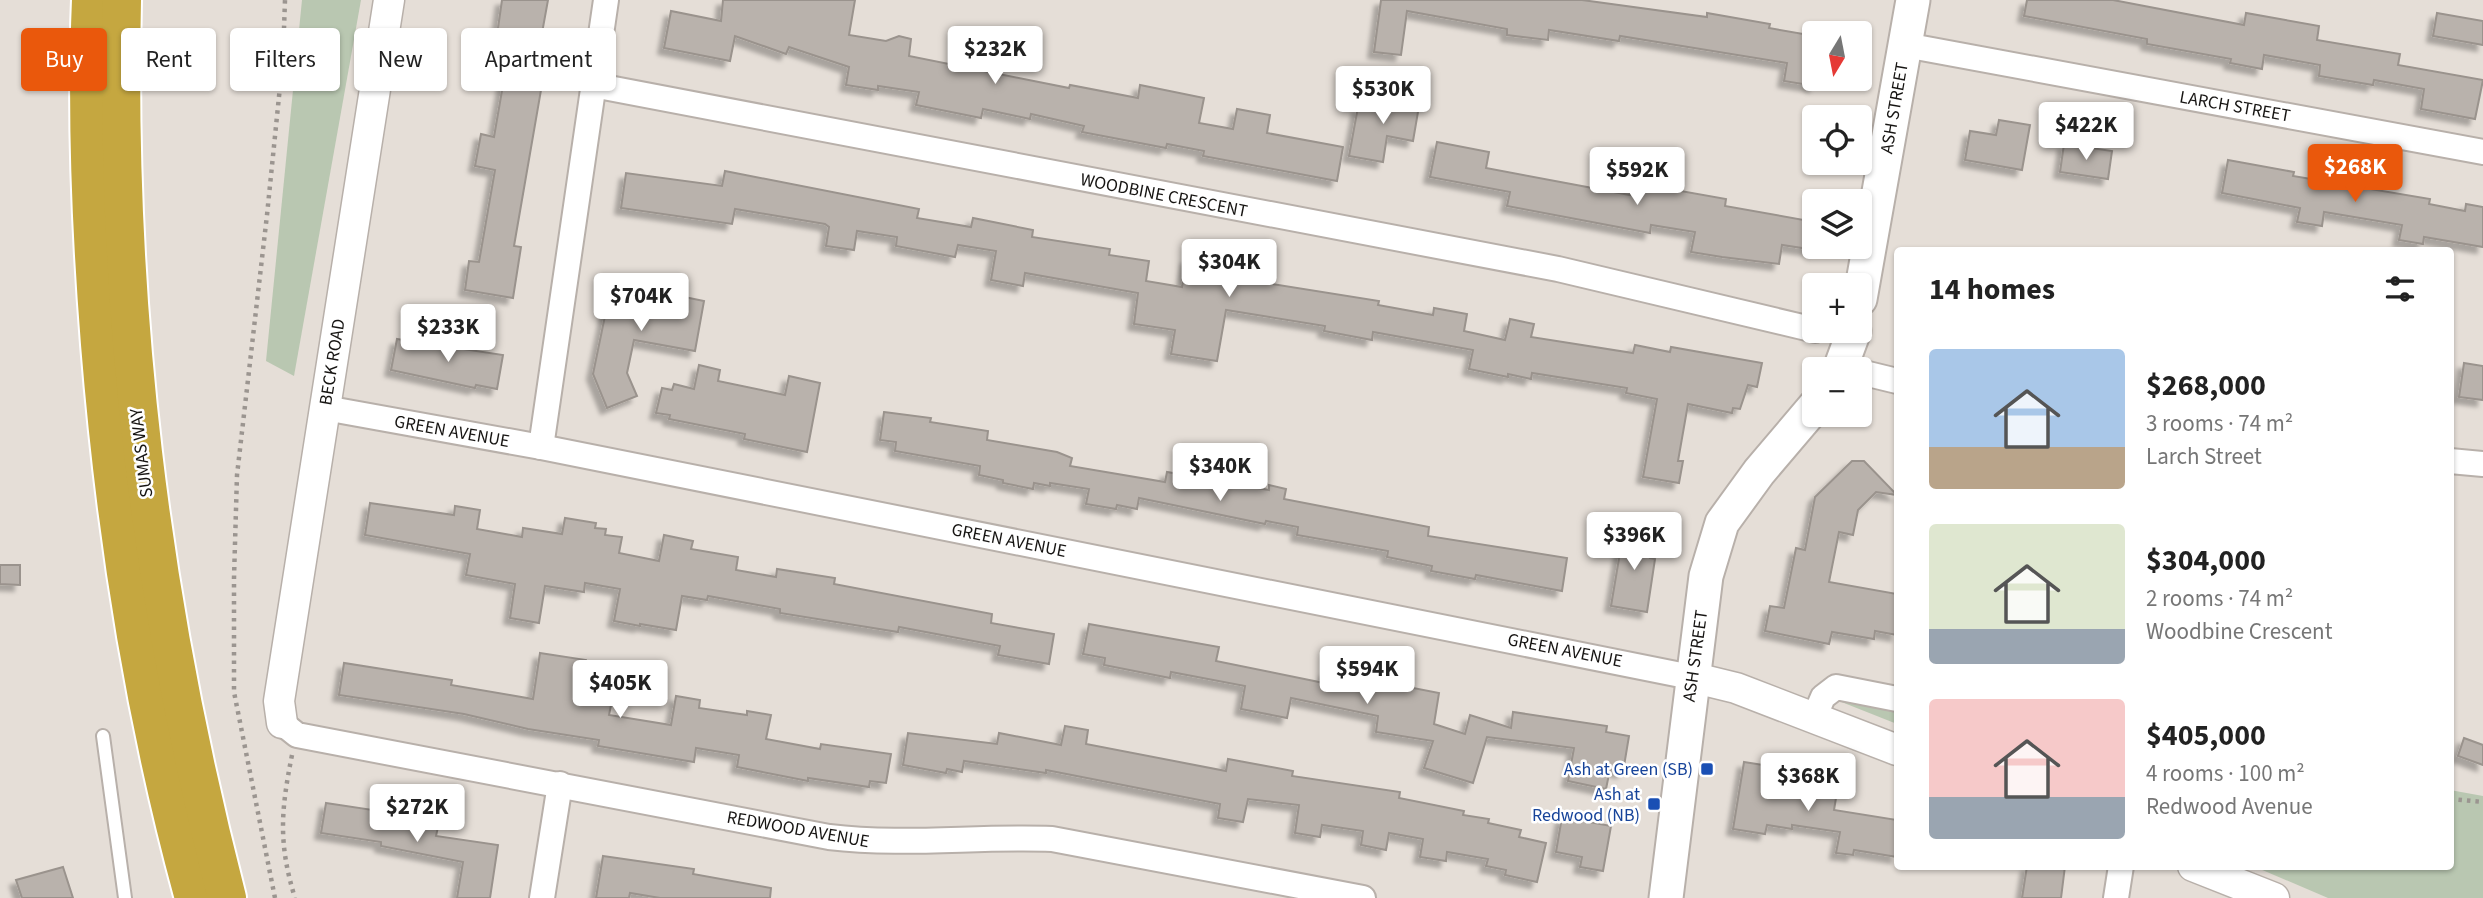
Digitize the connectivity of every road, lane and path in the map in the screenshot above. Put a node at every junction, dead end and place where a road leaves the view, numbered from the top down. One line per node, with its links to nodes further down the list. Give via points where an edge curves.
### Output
1 (92, 0): 24 (highway, SUMAS WAY, via 89,103 97,302 119,526)
2 (122, 0): 22 (highway, SUMAS WAY, via 124,238)
3 (285, 0): 42 (path, via 283,57 236,475 234,578 234,692)
4 (388, 0): 18 (street, BECK ROAD)
5 (606, 0): 7 (street)
6 (1913, 0): 8 (main road, ASH STREET)
7 (602, 28)
8 (1905, 45): 11 (street, LARCH STREET); 12 (main road, ASH STREET)
9 (616, 89): 13 (street, WOODBINE CRESCENT, via 1558,269)
10 (592, 91): 20 (street)
11 (2483, 152)
12 (1865, 273)
13 (1802, 326)
14 (1832, 343): 15 (street, WOODBINE CRESCENT)
15 (1849, 357)
16 (1872, 369): 17 (street, WOODBINE CRESCENT)
17 (1894, 380)
18 (325, 408): 20 (street, GREEN AVENUE); 28 (street, BECK ROAD, via 279,701)
19 (1802, 421): 25 (main road, ASH STREET, via 1722,523 1706,576)
20 (541, 447): 25 (street, GREEN AVENUE)
21 (2454, 461): 23 (street)
22 (142, 463): 40 (highway, SUMAS WAY, via 184,715); 41 (highway)
23 (2483, 464)
24 (139, 649): 38 (highway, via 141,716); 39 (highway, SUMAS WAY)
25 (1691, 677): 27 (street, via 1736,688); 46 (main road, ASH STREET)
26 (1894, 698): 27 (street, via 1836,687 1823,697)
27 (1814, 718): 30 (street)
28 (282, 723): 32 (street, REDWOOD AVENUE, via 297,736)
29 (103, 736): 37 (lane)
30 (1894, 749)
31 (292, 753): 43 (path, via 281,808 284,863)
32 (560, 784): 44 (street); 45 (street, REDWOOD AVENUE, via 875,843 1052,839)
33 (2454, 799): 34 (path)
34 (2483, 802)
35 (2120, 870): 47 (street)
36 (2203, 870): 48 (street)
37 (125, 898)
38 (177, 898)
39 (194, 898)
40 (227, 898)
41 (249, 898)
42 (275, 898)
43 (295, 898)
44 (542, 898)
45 (1363, 898)
46 (1666, 898)
47 (2116, 898)
48 (2274, 898)

